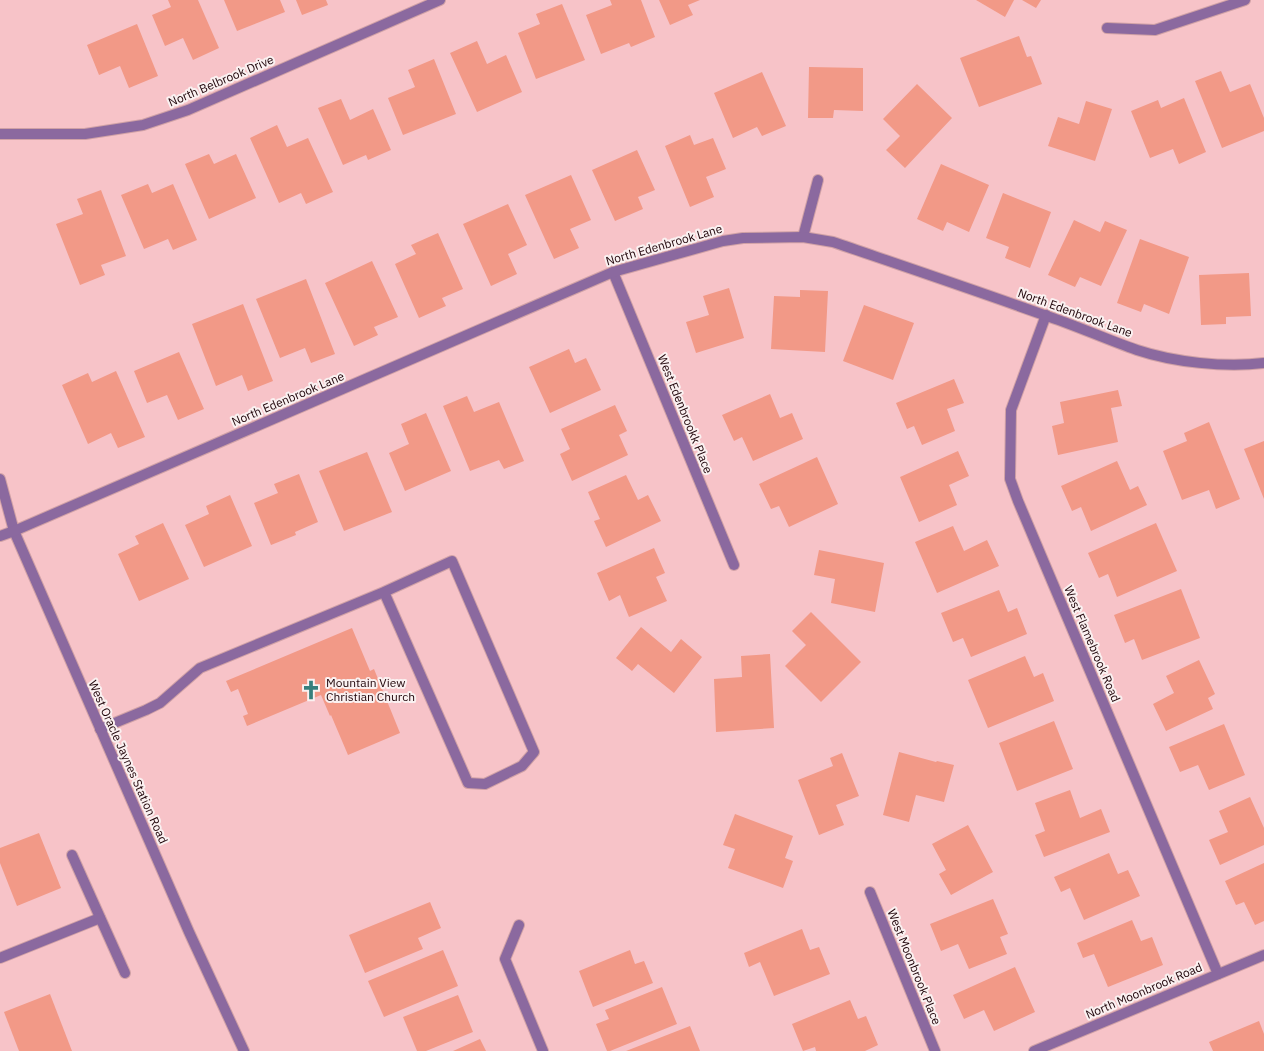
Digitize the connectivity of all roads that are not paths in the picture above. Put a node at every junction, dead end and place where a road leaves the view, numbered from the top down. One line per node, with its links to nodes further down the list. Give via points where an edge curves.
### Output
1 (440, 0): 4 (street, North Belbrook Drive, via 188,110 143,125 85,134)
2 (1245, 0): 3 (street, via 1155,30)
3 (1107, 28)
4 (0, 134)
5 (818, 180): 6 (street)
6 (802, 237): 7 (street, North Edenbrook Lane, via 723,241); 8 (street, North Edenbrook Lane, via 833,242)
7 (613, 272): 11 (street, North Edenbrook Lane); 13 (street, West Edenbrookk Place)
8 (1046, 315): 9 (street, North Edenbrook Lane, via 1168,358 1232,365); 23 (street, West Flamebrook Road, via 1011,410 1010,479)
9 (1264, 363)
10 (0, 479): 11 (street, West Oracle Jaynes Station Road)
11 (14, 531): 12 (street, North Edenbrook Lane); 15 (street, West Oracle Jaynes Station Road)
12 (0, 536)
13 (734, 566)
14 (384, 592): 14 (street, via 468,783 485,784 522,766 534,752 452,561); 15 (street, via 200,668 160,703)
15 (100, 729): 24 (street, West Oracle Jaynes Station Road)
16 (72, 856): 18 (street)
17 (870, 892): 26 (street, West Moonbrook Place)
18 (100, 918): 21 (street); 22 (street)
19 (519, 925): 25 (street, via 505,959)
20 (1264, 955): 23 (street, North Moonbrook Road)
21 (0, 958)
22 (125, 973)
23 (1218, 974): 27 (street, North Moonbrook Road)
24 (244, 1051)
25 (542, 1051)
26 (935, 1051)
27 (1034, 1051)

